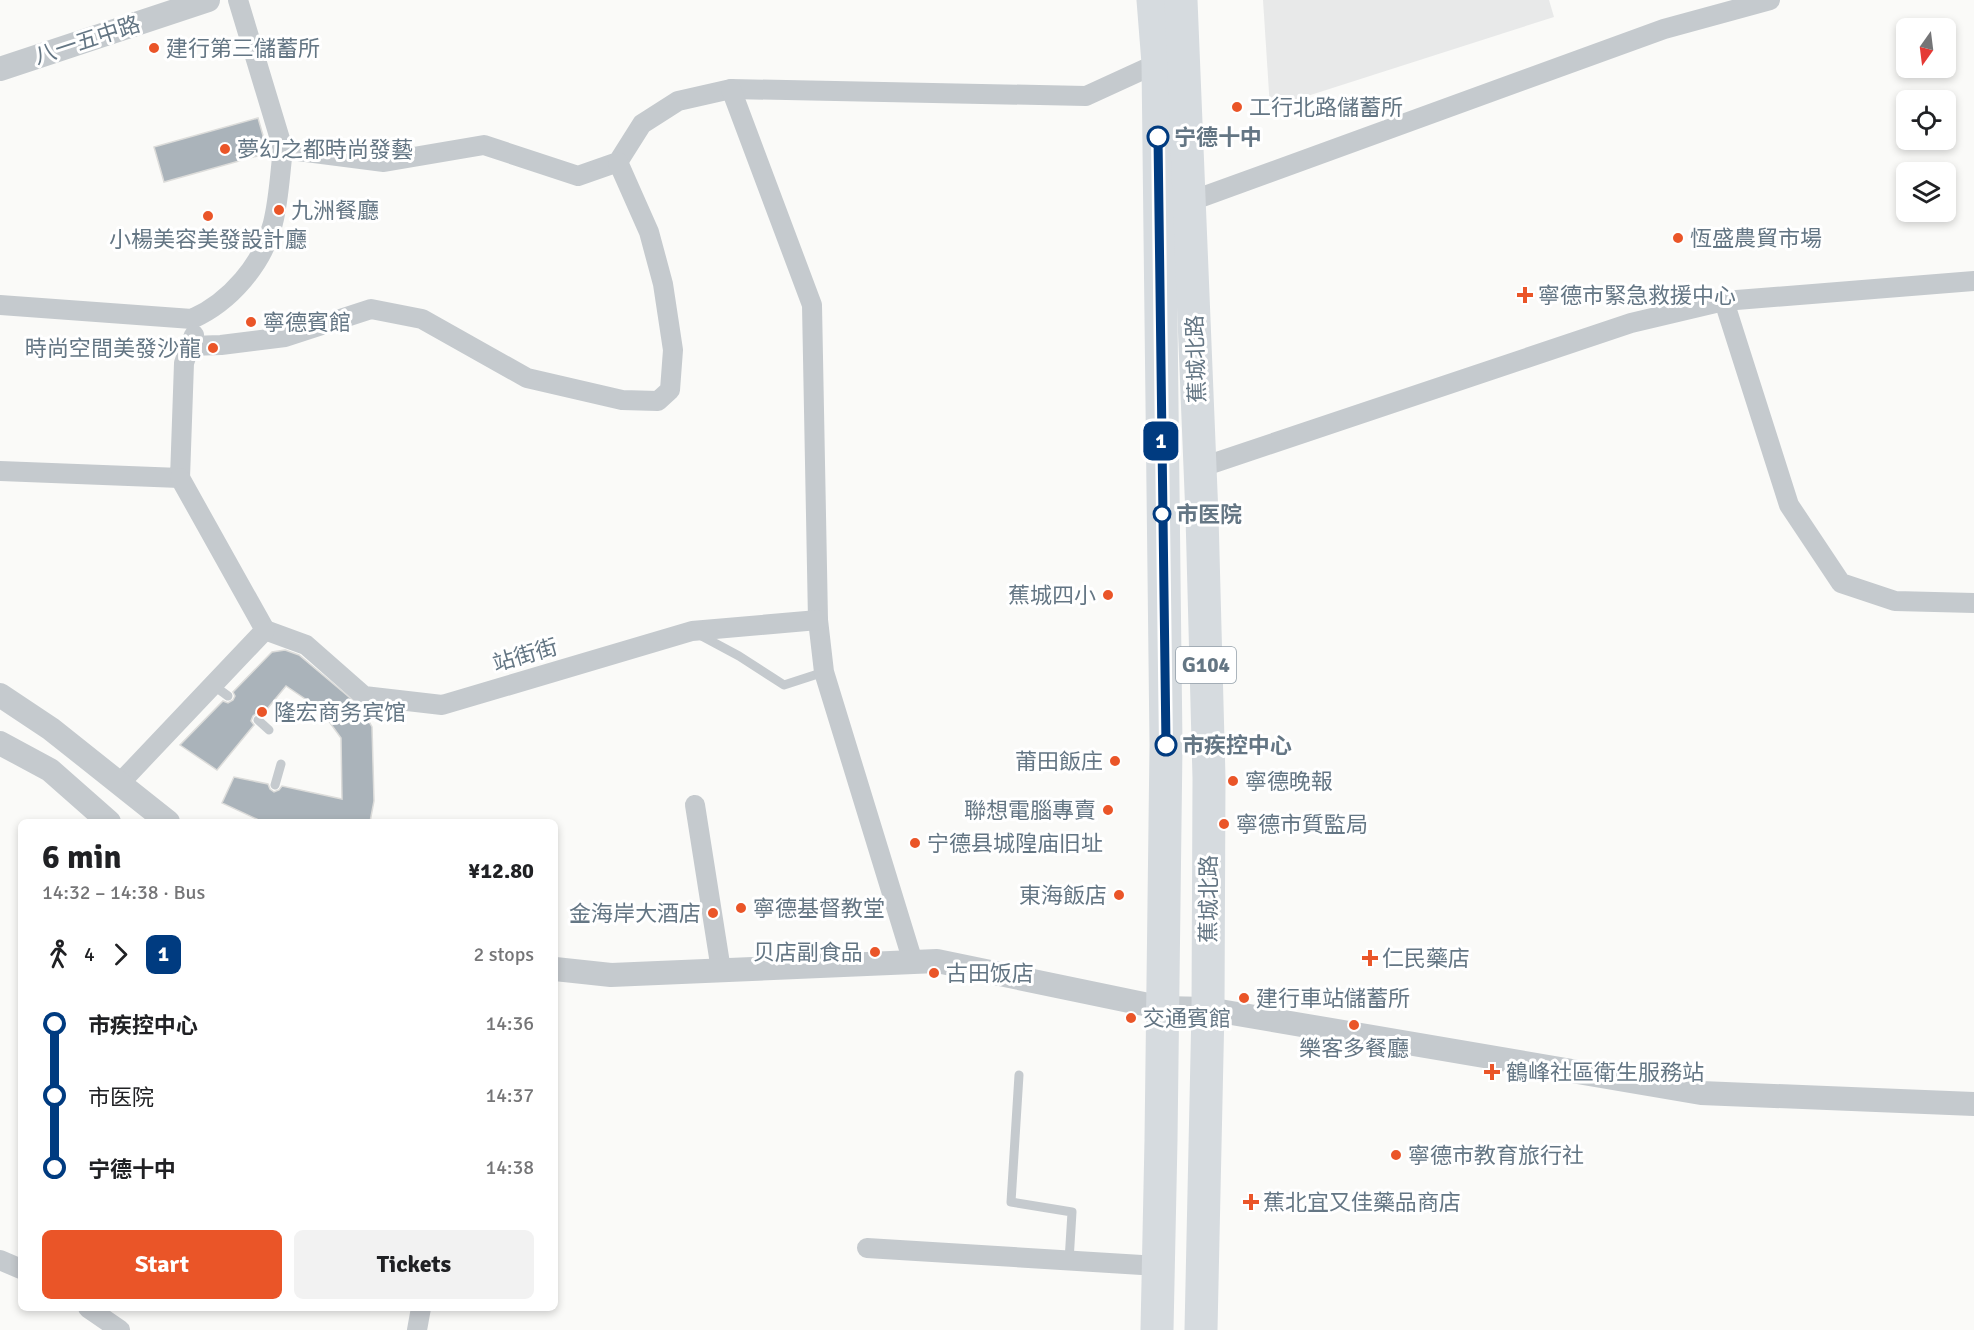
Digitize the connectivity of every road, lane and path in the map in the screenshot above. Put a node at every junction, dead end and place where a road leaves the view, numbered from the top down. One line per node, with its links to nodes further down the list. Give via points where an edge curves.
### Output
1 (208, 0): 7 (street, 八一五中路)
2 (238, 0): 9 (street)
3 (1153, 0): 6 (highway, 蕉城北路 / G104)
4 (1181, 0): 11 (highway, 蕉城北路 / G104)
5 (1770, 0): 11 (street, via 1664,29)
6 (1158, 63): 8 (street, via 1086,96); 38 (highway, 蕉城北路 / G104, via 1166,745)
7 (0, 69)
8 (731, 89): 10 (street, via 678,101 642,124); 21 (street, via 812,305)
9 (283, 149): 10 (street, via 384,162 484,145 578,176); 15 (street, via 273,224 256,263 228,295)
10 (618, 162): 16 (street, via 649,232 663,284 673,350 670,390 658,401 622,400 527,378 422,319 370,309 285,337)
11 (1191, 201): 17 (highway, 蕉城北路 / G104)
12 (1974, 281): 13 (street)
13 (1724, 301): 17 (street, via 1631,323); 20 (street, via 1789,505 1841,583 1895,601)
14 (0, 305): 15 (street, via 192,319)
15 (203, 314): 16 (street)
16 (190, 346): 19 (street, via 184,363)
17 (1199, 468): 39 (highway, 蕉城北路 / G104, via 1209,778)
18 (0, 471): 19 (street)
19 (180, 478): 22 (street)
20 (1974, 603)
21 (818, 620): 23 (street, 站街街); 24 (street)
22 (265, 630): 23 (street, 站街街, via 306,645 364,696 442,705); 30 (street, via 221,691)
23 (692, 631): 24 (lane, via 784,685)
24 (824, 672): 35 (street)
25 (0, 695): 30 (street, via 51,729)
26 (258, 720): 27 (lane)
27 (269, 730)
28 (0, 743): 33 (street, via 50,770)
29 (281, 764): 31 (lane)
30 (119, 784): 34 (street)
31 (275, 785)
32 (695, 805): 37 (street)
33 (107, 819)
34 (164, 819)
35 (913, 962): 37 (street); 38 (street, via 937,961)
36 (558, 969): 37 (street, via 611,975)
37 (721, 970)
38 (1163, 1008): 39 (street); 45 (highway, 蕉城北路 / G104)
39 (1208, 1009): 41 (street, via 1701,1093); 52 (highway, 蕉城北路 / G104)
40 (1019, 1075): 44 (lane, via 1011,1202 1072,1212)
41 (1974, 1104)
42 (867, 1248): 44 (street)
43 (0, 1260): 46 (street)
44 (1069, 1261): 45 (street)
45 (1158, 1266): 51 (highway, 蕉城北路 / G104)
46 (18, 1268)
47 (92, 1311): 49 (street)
48 (420, 1311): 50 (street)
49 (120, 1330)
50 (417, 1330)
51 (1157, 1330)
52 (1201, 1330)

